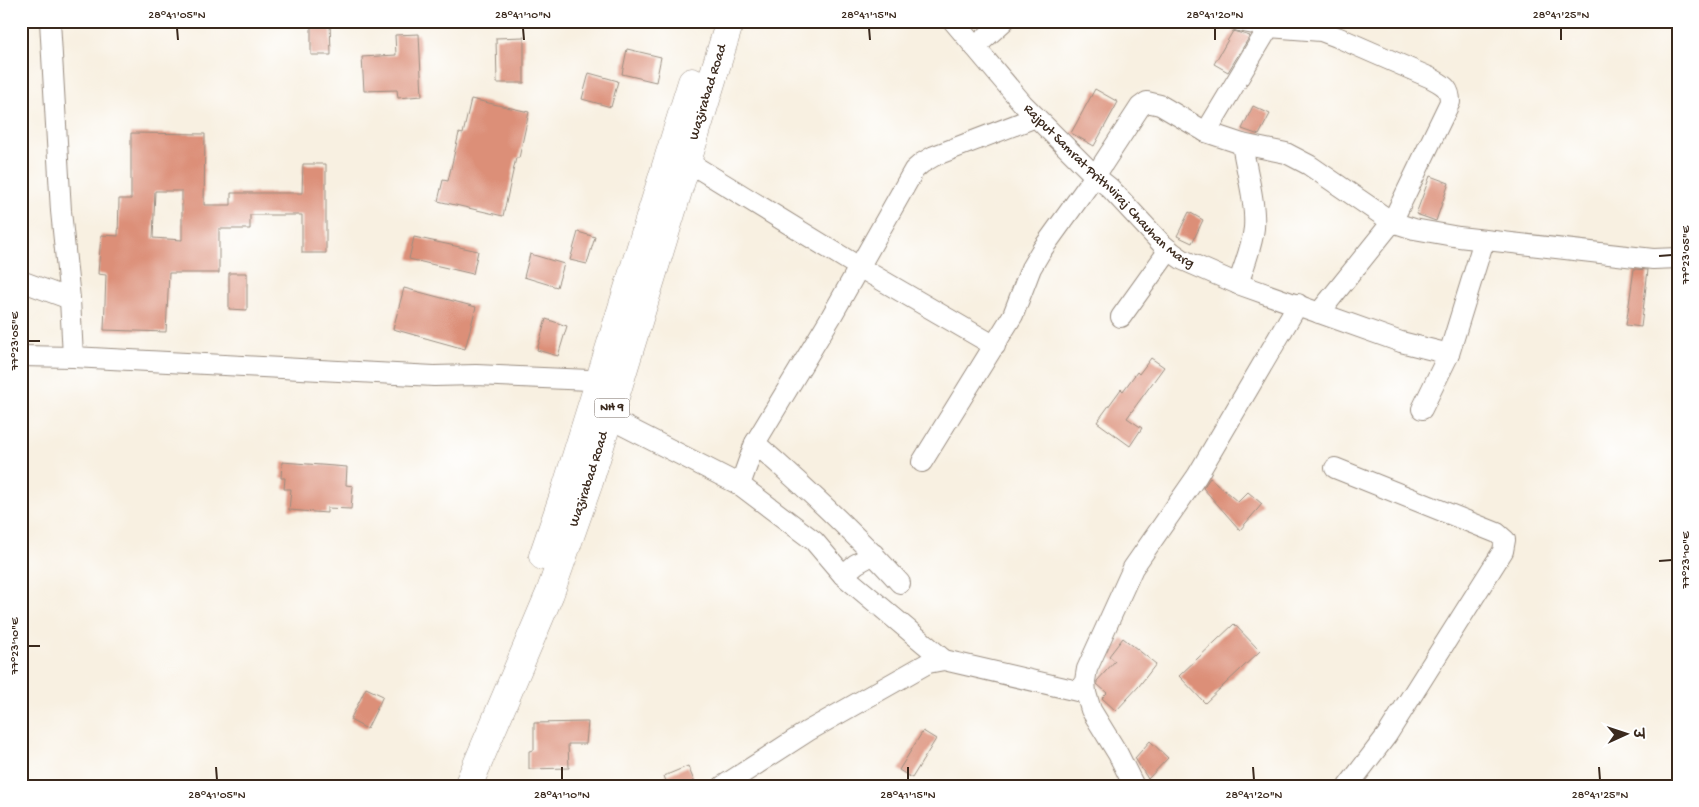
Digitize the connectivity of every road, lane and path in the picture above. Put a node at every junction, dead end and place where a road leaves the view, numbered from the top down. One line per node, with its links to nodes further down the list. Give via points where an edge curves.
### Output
1 (50, 21): 22 (street, via 61,211)
2 (710, 21): 30 (highway, Wazirabad Road / NH 9)
3 (730, 21): 13 (highway, Wazirabad Road / NH 9)
4 (953, 21): 9 (street, Rajput Samrat Prithviraj Chauhan Marg)
5 (1004, 21): 9 (street)
6 (1241, 21): 7 (street)
7 (1270, 27): 8 (street); 11 (street)
8 (1342, 29): 15 (street, via 1443,85 1450,93 1450,102)
9 (975, 47): 10 (street, Rajput Samrat Prithviraj Chauhan Marg)
10 (1036, 117): 14 (street, Rajput Samrat Prithviraj Chauhan Marg); 19 (street, via 922,163 907,181)
11 (1206, 132): 12 (street); 14 (street, via 1160,105 1147,102 1140,107)
12 (1242, 144): 15 (street, via 1286,153 1298,159); 21 (street, via 1254,227)
13 (688, 162): 19 (street); 30 (highway, Wazirabad Road / NH 9)
14 (1095, 176): 17 (street, Rajput Samrat Prithviraj Chauhan Marg); 26 (street, via 1041,251 1013,315)
15 (1392, 222): 16 (street, via 1429,232); 24 (street)
16 (1484, 240): 18 (street, via 1653,259); 27 (street)
17 (1169, 250): 21 (street, Rajput Samrat Prithviraj Chauhan Marg, via 1182,260); 25 (street)
18 (1678, 258)
19 (859, 267): 26 (street); 33 (street)
20 (21, 281): 22 (street)
21 (1238, 284): 23 (street, Rajput Samrat Prithviraj Chauhan Marg)
22 (70, 299): 29 (street)
23 (1298, 304): 24 (street, Rajput Samrat Prithviraj Chauhan Marg); 41 (street, via 1201,469 1133,568 1088,668)
24 (1319, 313): 27 (street, Rajput Samrat Prithviraj Chauhan Marg, via 1401,342)
25 (1121, 317)
26 (995, 346): 34 (street)
27 (1449, 354): 31 (street)
28 (21, 356): 29 (street)
29 (73, 357): 30 (street, via 434,376)
30 (610, 381): 32 (highway, Wazirabad Road / NH 9)
31 (1422, 409)
32 (600, 413): 36 (street); 42 (highway, Wazirabad Road / NH 9, via 566,489 512,644); 43 (highway, Wazirabad Road / NH 9, via 589,482 550,593)
33 (755, 443): 36 (street); 37 (street)
34 (922, 462)
35 (1335, 468): 46 (street, via 1497,533 1505,540 1503,551 1442,650 1387,735)
36 (740, 485): 38 (street, via 814,541)
37 (874, 554): 38 (street); 39 (street)
38 (843, 575): 40 (street)
39 (900, 583)
40 (944, 660): 41 (street); 44 (street, via 917,668)
41 (1086, 693): 45 (street, via 1091,710)
42 (448, 786)
43 (468, 786)
44 (723, 786)
45 (1134, 786)
46 (1348, 786)

